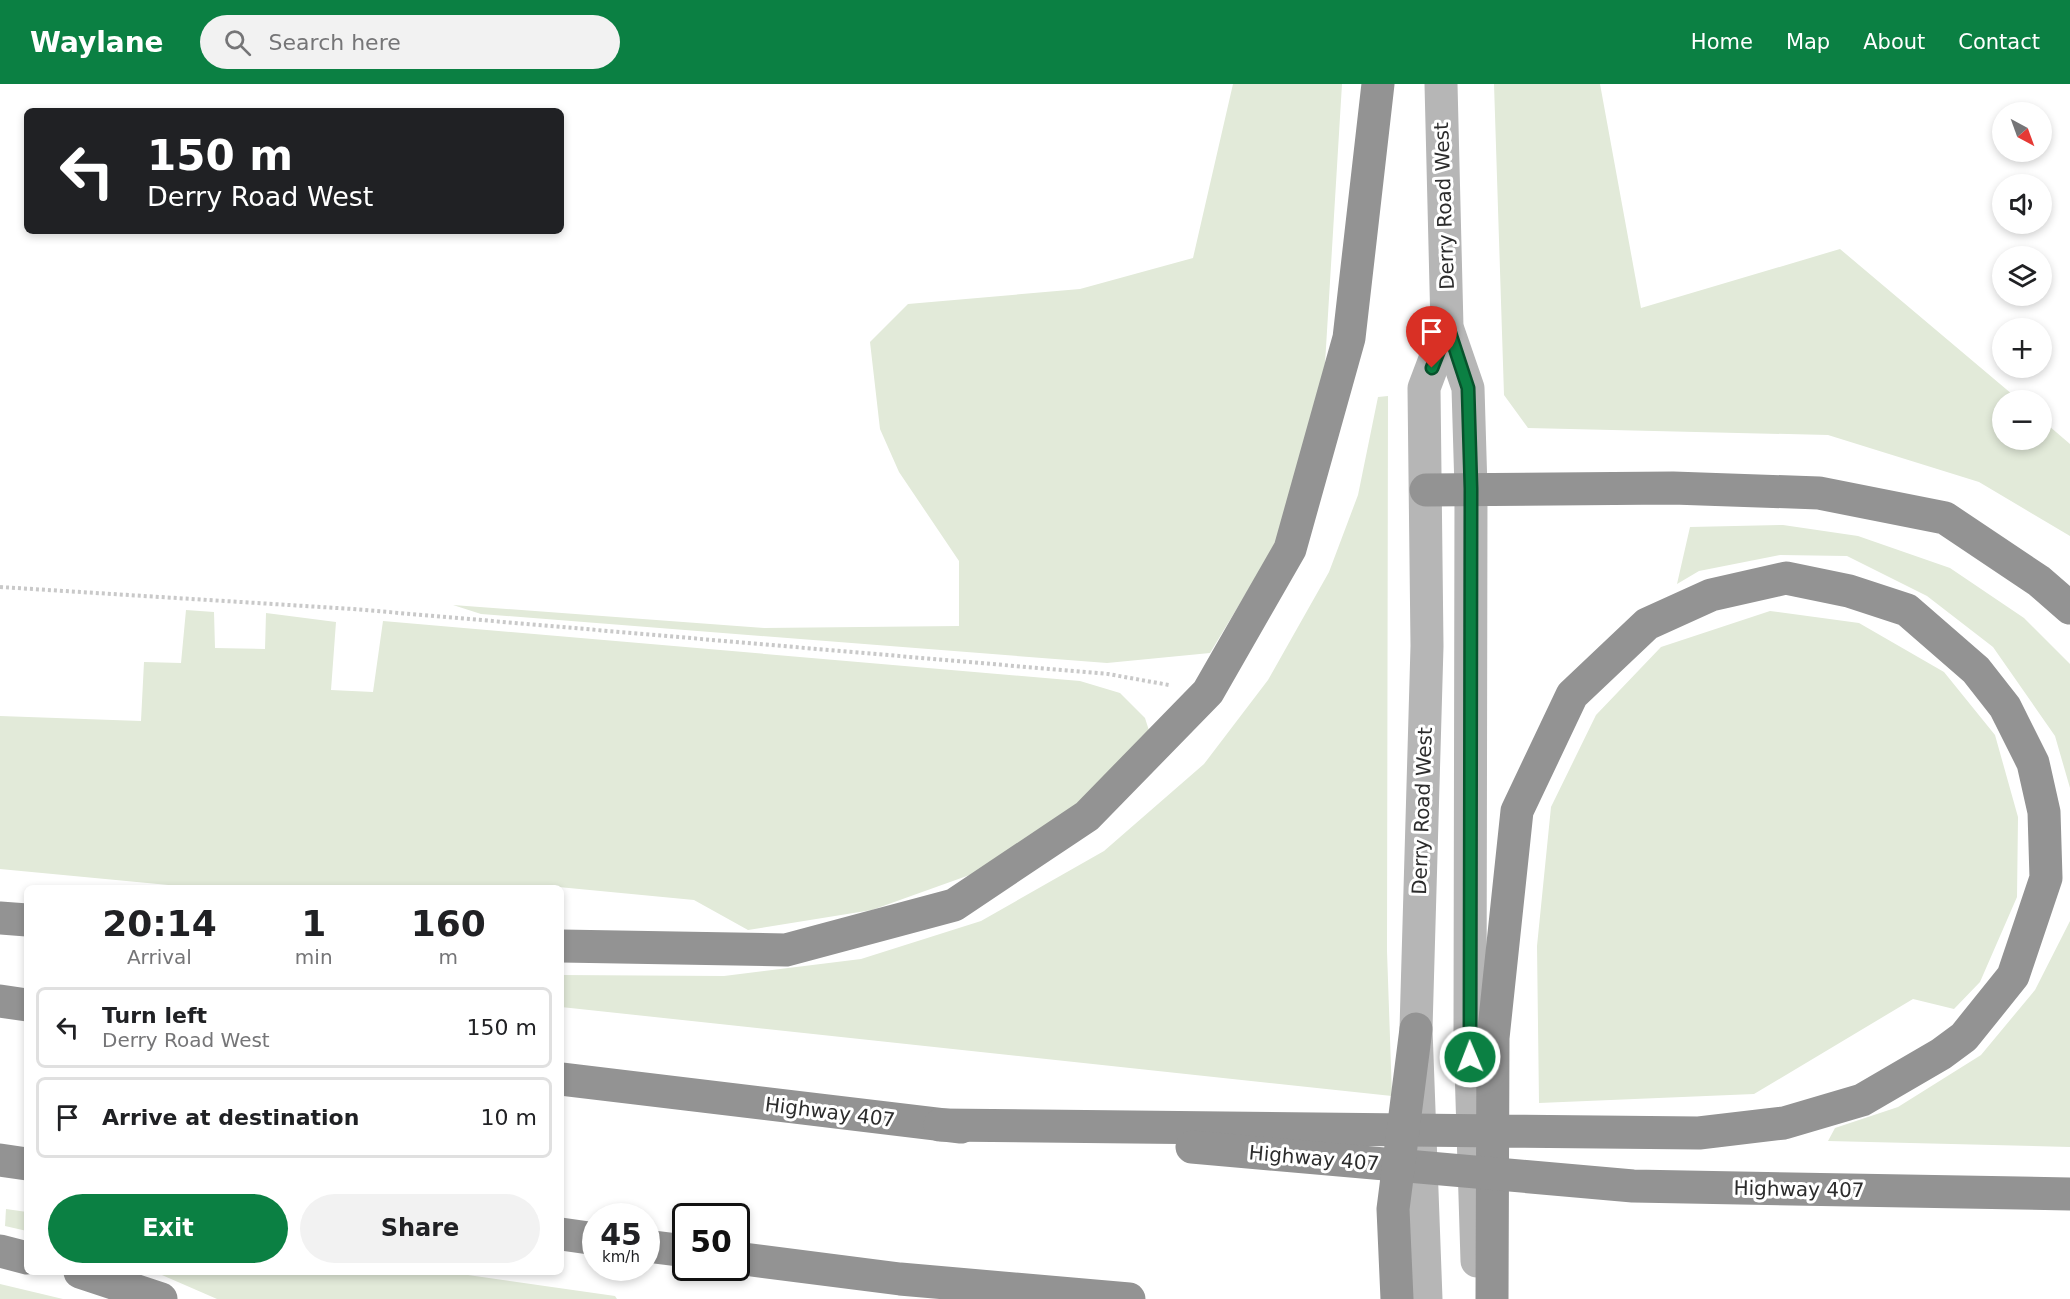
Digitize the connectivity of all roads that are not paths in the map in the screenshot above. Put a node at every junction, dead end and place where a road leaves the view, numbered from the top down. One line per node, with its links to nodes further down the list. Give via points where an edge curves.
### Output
1 (1378, 84): 9 (highway, via 1349,338 1290,549 1208,692 1087,816 954,905 786,950)
2 (1441, 84): 3 (main road, Derry Road West)
3 (1448, 327): 4 (main road, Derry Road West, via 1468,388); 5 (main road, Derry Road West, via 1424,388)
4 (1471, 489): 5 (highway); 6 (highway, via 1673,488 1818,493 1922,513 1945,518 2039,580); 13 (main road, Derry Road West)
5 (1426, 490): 12 (main road, Derry Road West)
6 (2070, 608)
7 (0, 918): 8 (highway)
8 (24, 920)
9 (564, 946)
10 (0, 1001): 11 (highway)
11 (24, 1005)
12 (1416, 1029): 27 (highway, via 1393,1209); 28 (main road, Derry Road West)
13 (1481, 1036): 15 (highway, via 1517,811 1572,695 1647,624 1711,595 1786,578 1849,591 1906,610 1976,670 2006,707 2033,763 2044,812 2046,878 2013,976 1964,1037 1862,1100 1784,1123 1699,1133); 29 (main road, Derry Road West); 30 (highway)
14 (564, 1079): 15 (highway, Highway 407)
15 (940, 1125): 18 (highway, Highway 407, via 1633,1186)
16 (0, 1160): 17 (highway)
17 (24, 1164)
18 (2070, 1194)
19 (564, 1234): 20 (highway)
20 (582, 1237)
21 (0, 1251): 22 (highway)
22 (24, 1257)
23 (750, 1260): 26 (highway, via 900,1279)
24 (89, 1275): 25 (highway)
25 (161, 1299)
26 (1129, 1299)
27 (1397, 1299)
28 (1426, 1299)
29 (1479, 1299)
30 (1492, 1299)

